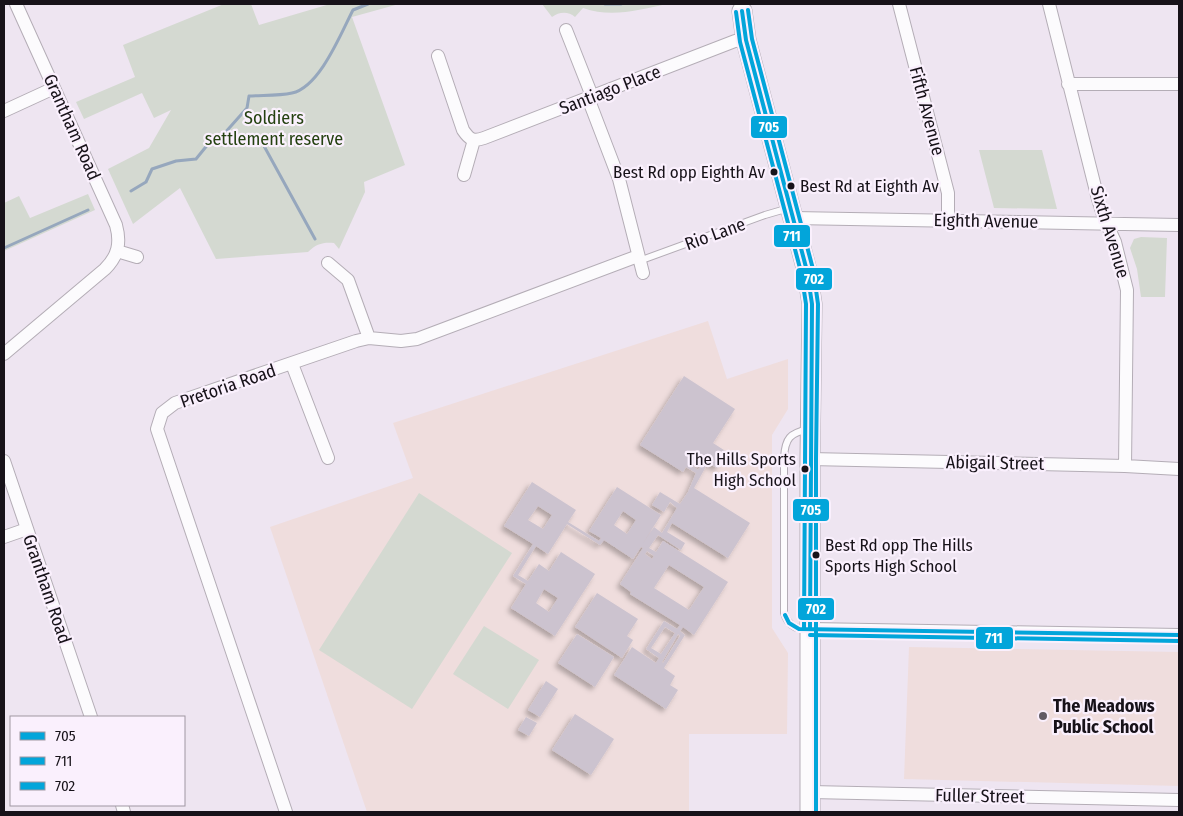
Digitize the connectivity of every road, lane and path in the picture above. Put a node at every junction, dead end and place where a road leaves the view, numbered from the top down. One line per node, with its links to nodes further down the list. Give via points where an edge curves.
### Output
1 (899, 4): 16 (street, Fifth Avenue, via 948,193)
2 (1049, 4): 8 (street, Sixth Avenue)
3 (21, 5): 10 (street, Grantham Road)
4 (741, 6): 6 (main road)
5 (566, 30): 11 (street)
6 (746, 40): 11 (street, Santiago Place); 15 (main road)
7 (438, 56): 13 (street, via 463,130)
8 (1068, 84): 9 (street); 17 (street, Sixth Avenue)
9 (1179, 84)
10 (54, 88): 12 (street); 19 (street, Grantham Road, via 116,225 119,237)
11 (590, 97): 13 (street, Santiago Place); 22 (street, via 619,178)
12 (4, 111)
13 (474, 140): 14 (street)
14 (464, 175)
15 (792, 212): 16 (street, Eighth Avenue); 22 (lane, Rio Lane, via 764,215); 26 (main road, via 812,304)
16 (948, 220): 17 (street, Eighth Avenue)
17 (1107, 223): 18 (street, Eighth Avenue); 30 (street, Sixth Avenue, via 1128,290)
18 (1179, 225)
19 (117, 251): 20 (street); 24 (street, via 105,269)
20 (137, 256)
21 (328, 263): 23 (street, via 348,280)
22 (640, 263): 23 (street, Pretoria Road, via 418,339)
23 (369, 338): 25 (street, Pretoria Road)
24 (4, 354)
25 (292, 364): 27 (street); 39 (street, Pretoria Road, via 175,402 162,413 157,429)
26 (811, 428): 28 (main road); 34 (lane, via 788,438 784,458 784,613 794,627)
27 (328, 458)
28 (810, 459): 30 (street, Abigail Street); 34 (main road)
29 (4, 461): 32 (street, Grantham Road)
30 (1125, 466): 31 (street, Abigail Street)
31 (1179, 469)
32 (26, 530): 33 (street); 36 (street, Grantham Road)
33 (4, 537)
34 (810, 629): 35 (street); 37 (main road)
35 (1179, 635)
36 (91, 716)
37 (811, 792): 38 (street, Fuller Street); 40 (main road)
38 (1179, 800)
39 (286, 812)
40 (810, 812)

